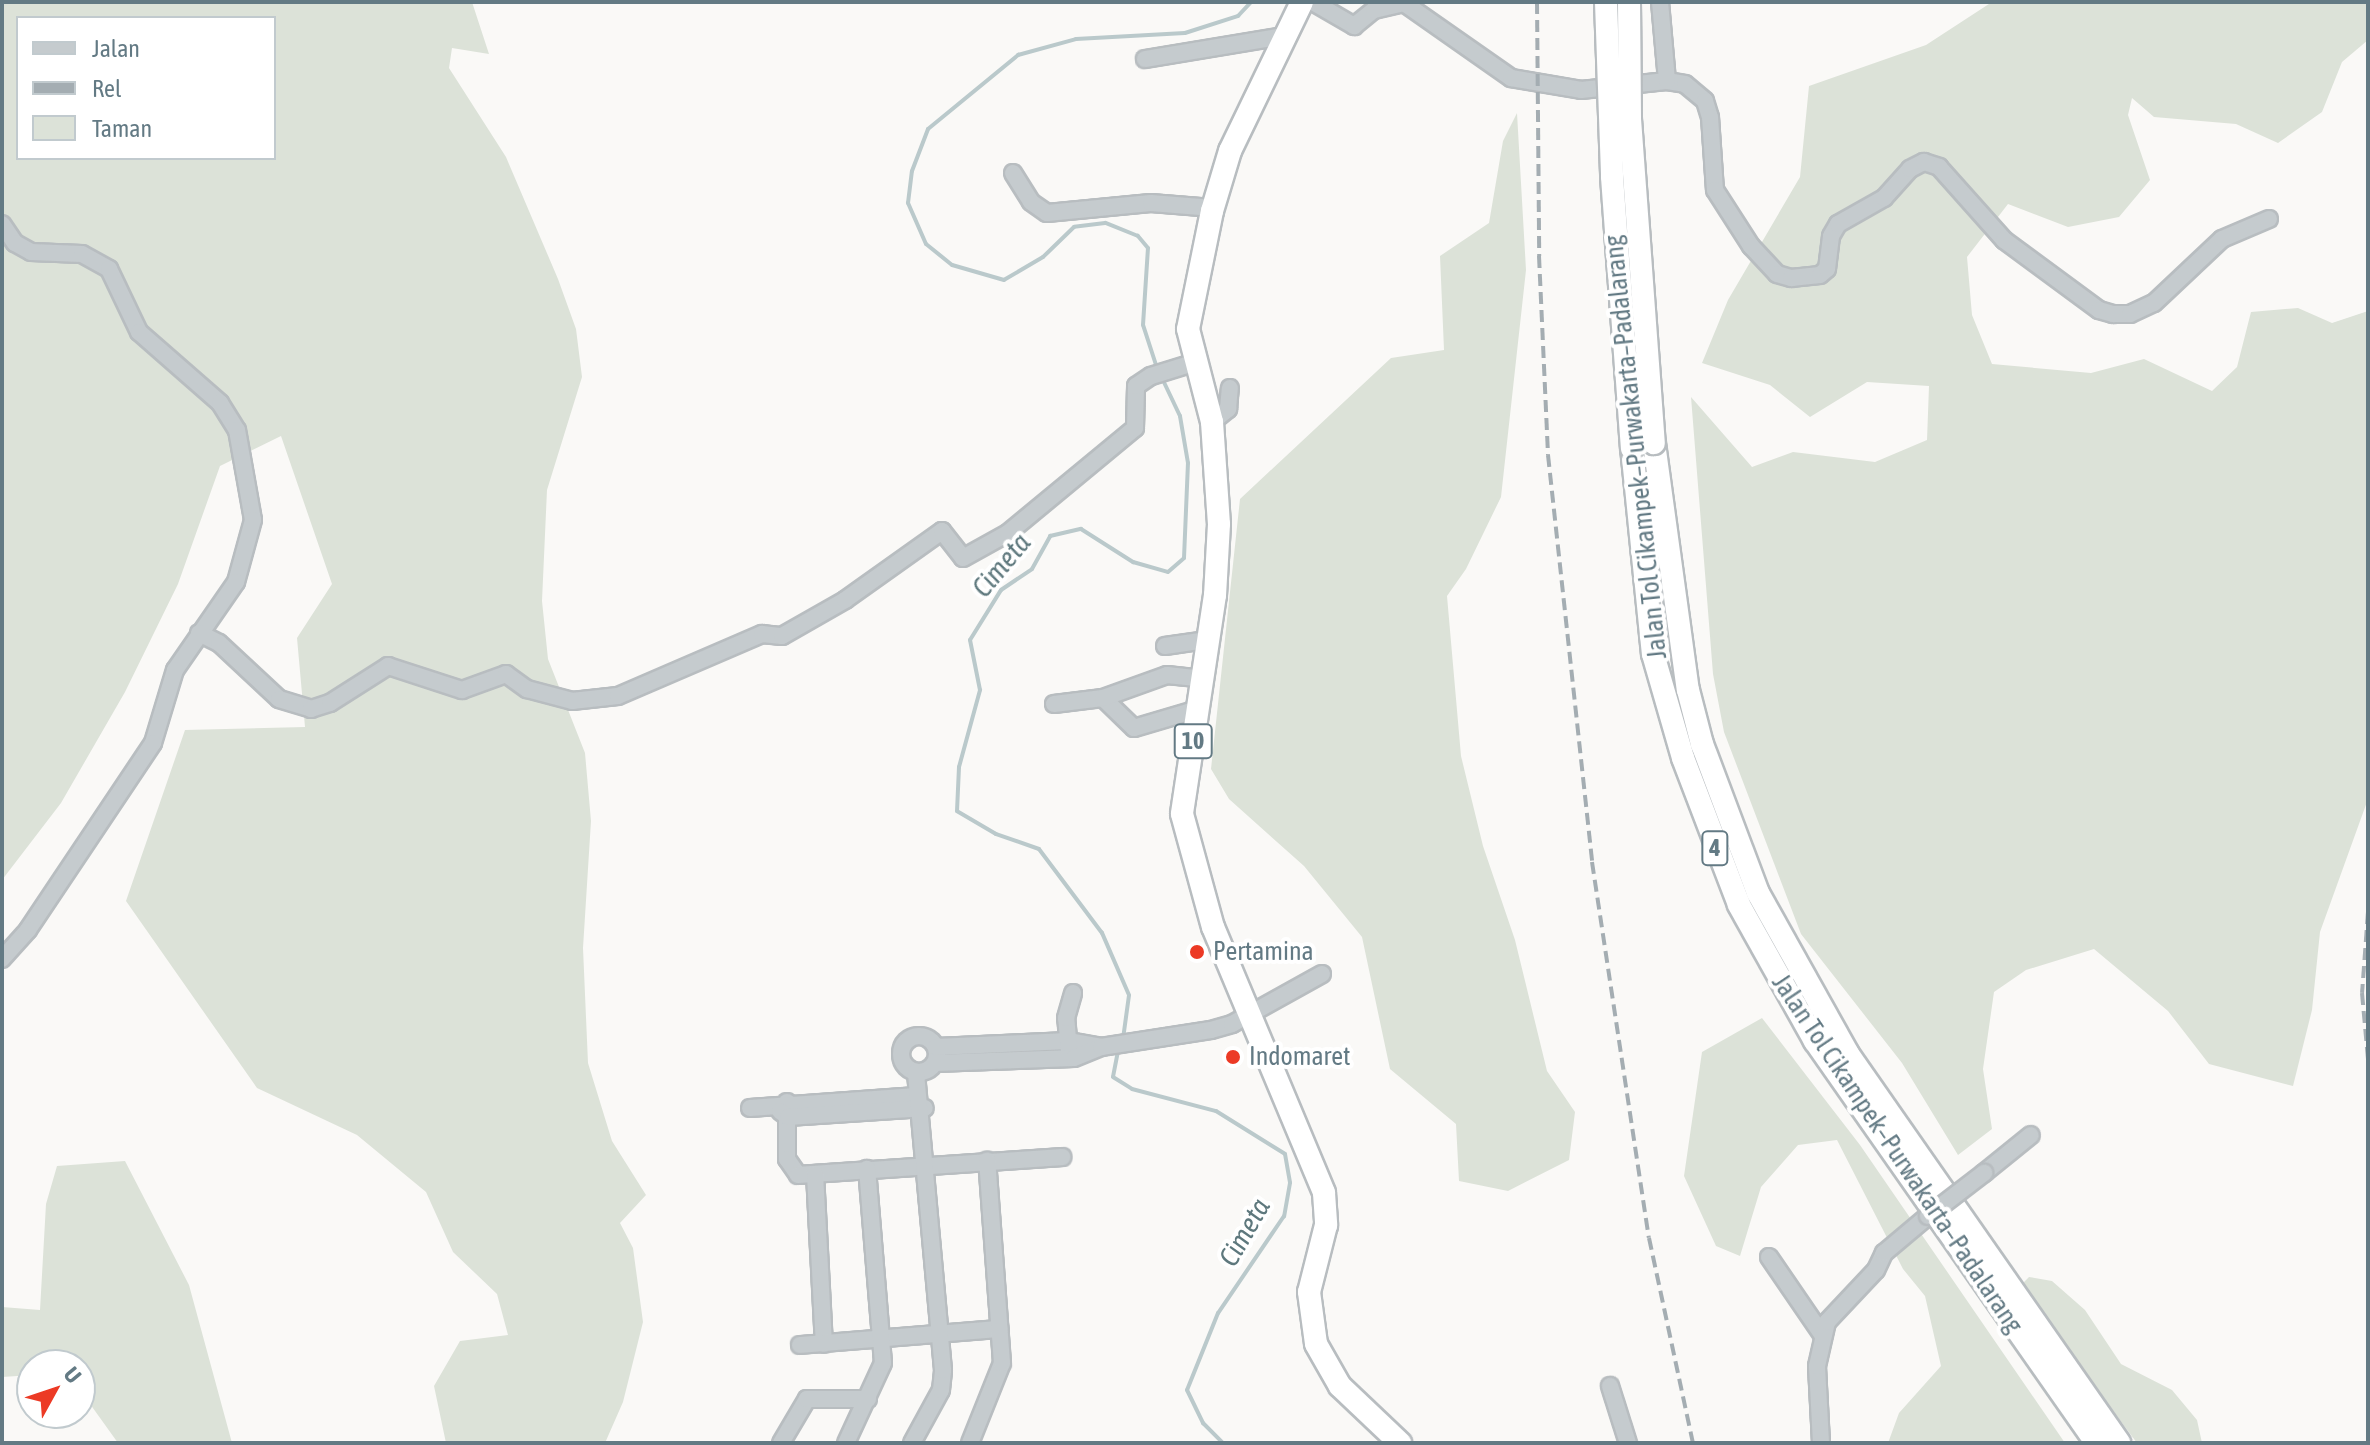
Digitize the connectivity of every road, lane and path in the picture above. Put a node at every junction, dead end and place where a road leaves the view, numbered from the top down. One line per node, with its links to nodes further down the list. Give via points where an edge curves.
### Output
1 (1302, 2): 6 (highway, 10)
2 (1313, 2): 8 (street, via 1354,26 1374,10 1404,3 1511,78 1581,90)
3 (1606, 2): 16 (highway, Jalan Tol Cikampek–Purwakarta–Padalarang / 4, bridge, via 1613,202)
4 (1629, 2): 16 (highway, Jalan Tol Cikampek–Purwakarta–Padalarang / 4, bridge)
5 (1660, 2): 8 (street)
6 (1284, 36): 7 (street); 10 (highway, 10, via 1230,151)
7 (1145, 59)
8 (1667, 81): 11 (street, via 1685,84 1705,101 1715,190 1751,246 1777,274 1791,278 1820,275 1827,269 1838,224 1884,198 1910,169 1924,162 1939,167 2004,240 2099,310 2113,314 2130,314 2154,303 2222,239)
9 (1013, 173): 10 (street, via 1031,202 1047,213 1151,203)
10 (1213, 208): 13 (highway, 10, via 1188,329)
11 (2269, 219)
12 (2, 224): 17 (street, via 15,243 31,252 98,260 109,269 139,332 220,403 237,430 252,492 251,540 236,582)
13 (1193, 363): 15 (highway, 10); 17 (street, via 1136,386 1135,428 1008,533 963,558 942,531 845,600 782,636 762,634 618,696 572,701 527,689 506,674 462,690 388,666 330,703 311,709 279,699 219,643)
14 (1230, 388): 15 (street, via 1228,409)
15 (1212, 422): 18 (highway, 10, via 1219,524)
16 (1643, 446): 54 (highway, Jalan Tol Cikampek–Purwakarta–Padalarang / 4, via 1653,654 1688,773 1739,905 1815,1041); 55 (highway, Jalan Tol Cikampek–Purwakarta–Padalarang / 4, via 1688,690 1702,744 1758,893 1848,1054)
17 (199, 633): 24 (street, via 175,670 153,743 137,771 28,930)
18 (1206, 640): 19 (street); 20 (highway, 10)
19 (1165, 646)
20 (1204, 679): 21 (street, via 1167,675); 23 (highway, 10)
21 (1103, 698): 22 (street); 23 (street, via 1135,728)
22 (1054, 704)
23 (1198, 709): 27 (highway, 10, via 1183,793 1184,831 1213,927)
24 (2, 959)
25 (1322, 974): 27 (street)
26 (1073, 993): 28 (street, via 1066,1018)
27 (1249, 1014): 28 (street, via 1211,1030); 51 (highway, 10, via 1306,1141 1327,1207 1309,1292 1316,1344 1340,1386)
28 (1069, 1049): 29 (street, via 927,1064)
29 (920, 1104): 31 (street); 36 (street)
30 (750, 1108): 31 (street)
31 (784, 1109): 37 (street, via 790,1168 798,1175)
32 (2031, 1135): 41 (street, bridge, via 1884,1253 1876,1270 1831,1315)
33 (1062, 1157): 34 (street)
34 (987, 1165): 36 (street); 39 (street)
35 (867, 1172): 36 (street); 37 (street); 42 (street)
36 (925, 1172): 40 (street)
37 (817, 1174): 43 (street)
38 (1769, 1257): 41 (street)
39 (999, 1329): 40 (street); 50 (street, via 999,1380)
40 (940, 1335): 42 (street); 49 (street, via 941,1390)
41 (1823, 1336): 53 (street, via 1815,1404)
42 (881, 1341): 43 (street); 46 (street, via 882,1369)
43 (824, 1344): 44 (street)
44 (800, 1345)
45 (1610, 1386): 52 (street)
46 (868, 1399): 47 (street, via 807,1399); 48 (street)
47 (781, 1443)
48 (846, 1443)
49 (912, 1443)
50 (970, 1443)
51 (1400, 1443)
52 (1628, 1443)
53 (1821, 1443)
54 (2096, 1443)
55 (2119, 1443)

